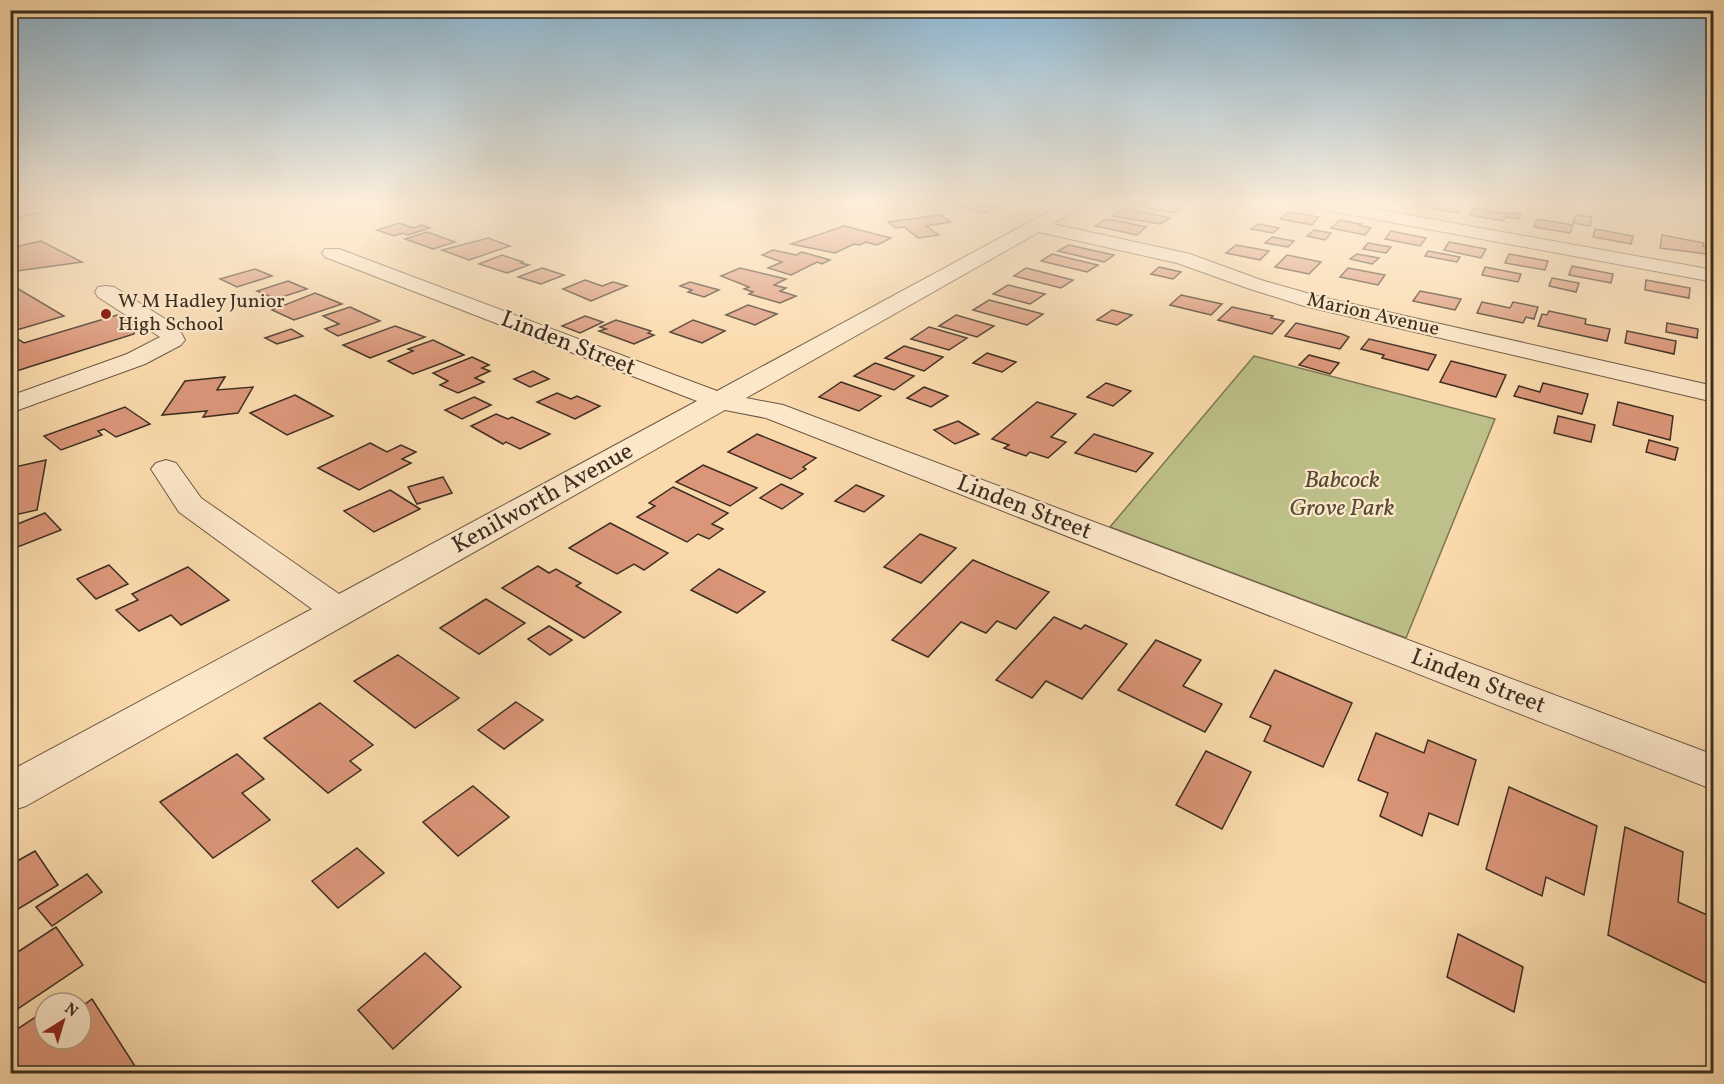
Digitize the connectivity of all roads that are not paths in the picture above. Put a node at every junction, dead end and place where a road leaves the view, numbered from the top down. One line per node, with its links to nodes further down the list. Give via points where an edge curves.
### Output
1 (339, 256): 8 (street, Linden Street)
2 (983, 256): 8 (street, Kenilworth Avenue)
3 (1172, 256): 7 (street, Marion Avenue, via 1312,301)
4 (1601, 256): 5 (street)
5 (1713, 276)
6 (106, 292): 9 (street, via 170,332 173,340 136,359)
7 (1713, 394)
8 (721, 401): 11 (street, Kenilworth Avenue); 12 (street, Linden Street, via 773,411)
9 (10, 405)
10 (166, 469): 11 (street, via 190,505)
11 (339, 611): 13 (street, Kenilworth Avenue)
12 (1713, 773)
13 (10, 793)

